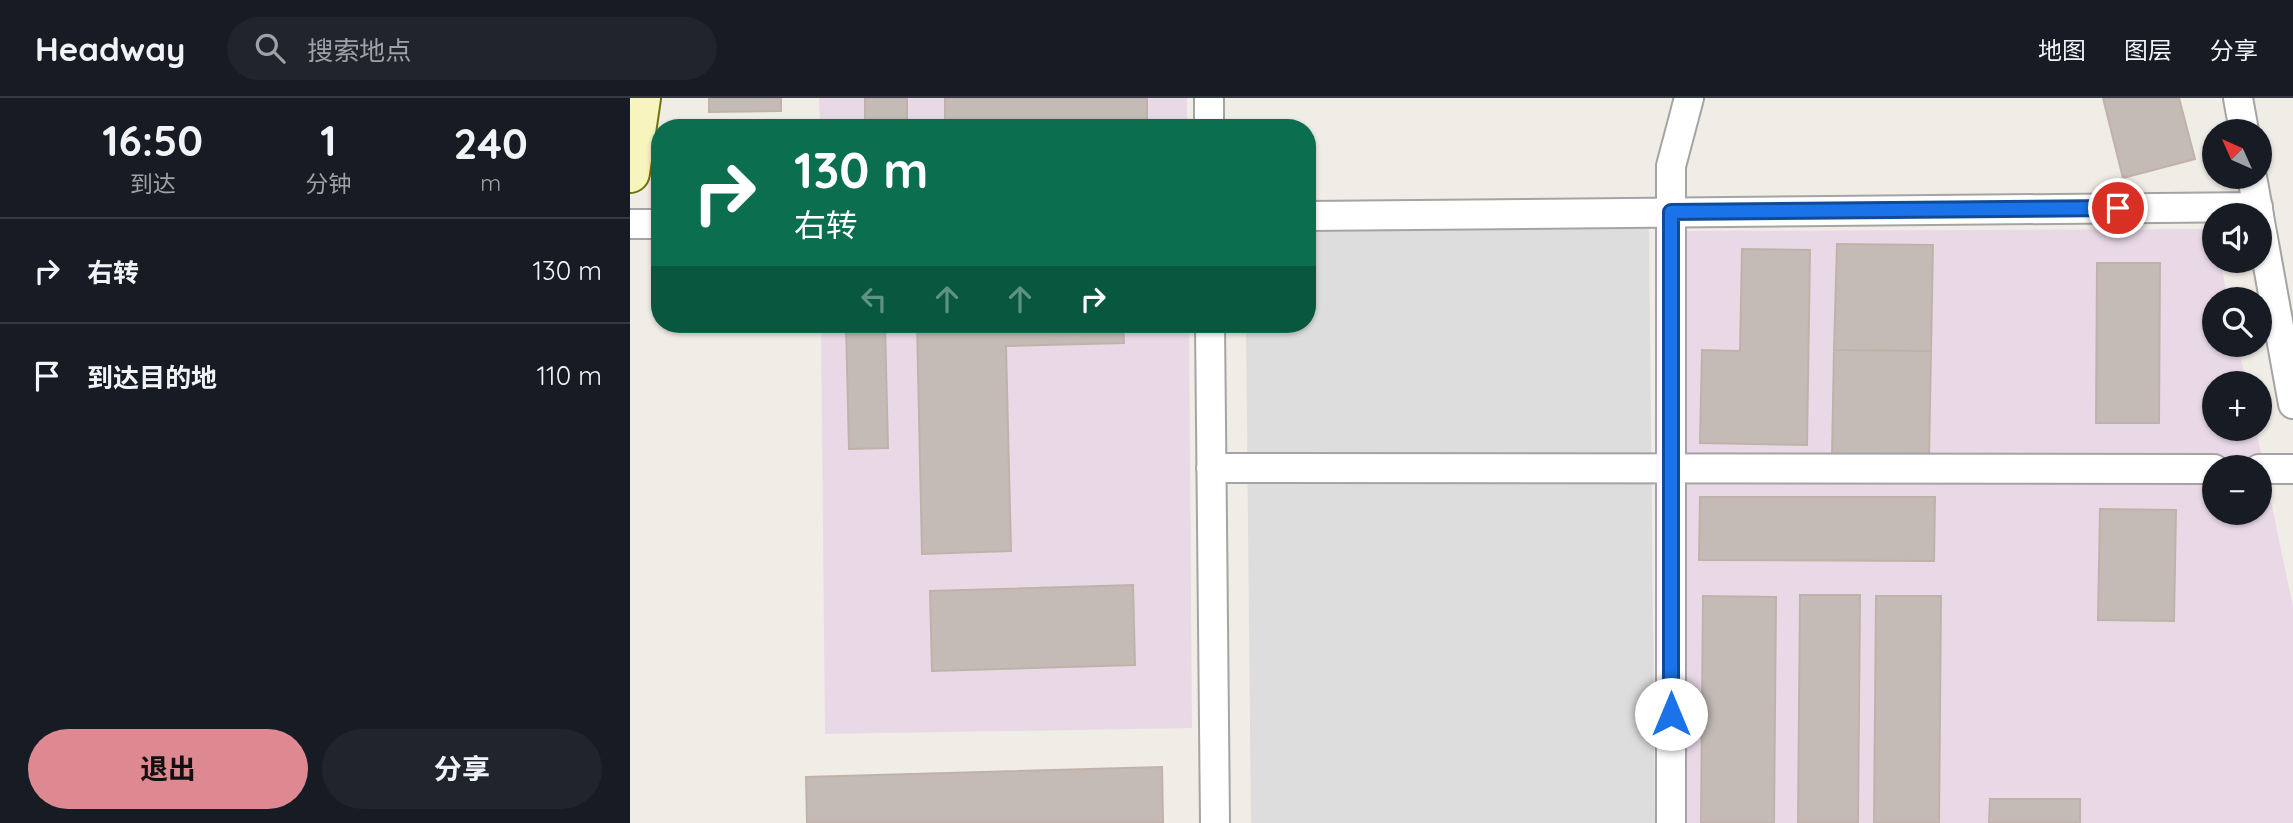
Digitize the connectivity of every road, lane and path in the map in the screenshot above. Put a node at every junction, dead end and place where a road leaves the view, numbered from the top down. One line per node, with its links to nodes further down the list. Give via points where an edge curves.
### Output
1 (641, 98): 7 (main road)
2 (1209, 98): 5 (street)
3 (1689, 98): 8 (street, via 1671,166)
4 (2238, 98): 6 (street)
5 (1209, 119)
6 (2242, 119)
7 (630, 173)
8 (1671, 212): 9 (street); 10 (street); 20 (street)
9 (2202, 213)
10 (1316, 216)
11 (630, 224): 12 (street)
12 (651, 224)
13 (2270, 273): 15 (street)
14 (1210, 333): 16 (street)
15 (2293, 404)
16 (1211, 468): 20 (street); 21 (street)
17 (2202, 469): 20 (street)
18 (2272, 469): 19 (street)
19 (2293, 469)
20 (1671, 470): 22 (street)
21 (1215, 823)
22 (1671, 823)

